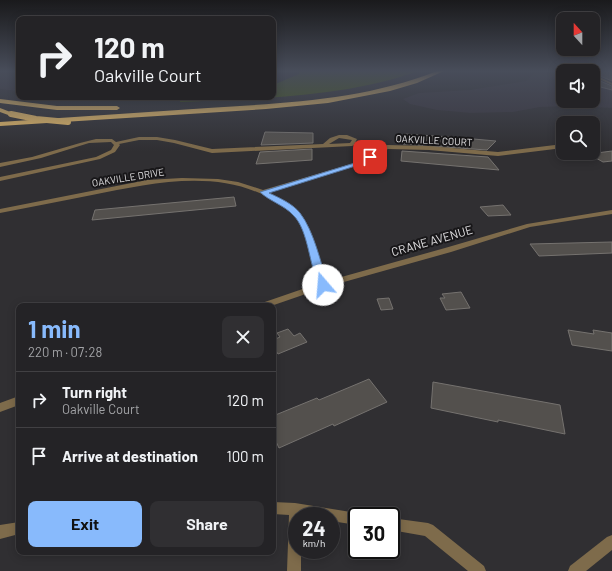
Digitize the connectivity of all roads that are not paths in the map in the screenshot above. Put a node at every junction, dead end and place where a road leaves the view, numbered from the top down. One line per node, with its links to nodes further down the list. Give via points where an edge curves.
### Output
1 (317, 98): 5 (highway)
2 (345, 98): 12 (highway, via 277,106)
3 (355, 98): 10 (highway, via 316,105)
4 (0, 101): 6 (highway, via 52,108)
5 (258, 104): 7 (highway); 9 (highway)
6 (123, 108)
7 (131, 108)
8 (0, 110): 11 (highway, bridge, via 36,119)
9 (0, 120)
10 (177, 120)
11 (121, 123)
12 (0, 124)
13 (116, 143): 14 (street, via 148,138 164,139 198,150 212,151); 16 (street, via 105,140 89,141); 17 (street, OAKVILLE DRIVE, via 113,151 98,158)
14 (325, 145): 14 (street, via 352,144 355,139 343,135 333,138)
15 (556, 147): 18 (street, OAKVILLE COURT, via 498,154 387,147 360,163)
16 (0, 165)
17 (0, 179)
18 (264, 192): 19 (street, OAKVILLE DRIVE, via 227,182 166,180); 21 (street, OAKVILLE DRIVE, via 297,214 304,225)
19 (0, 211)
20 (612, 212): 21 (street, CRANE AVENUE, via 529,224)
21 (323, 285): 22 (street, CRANE AVENUE)
22 (271, 303)
23 (16, 401): 24 (street)
24 (0, 408)
25 (276, 508): 26 (street)
26 (288, 509)
27 (400, 525): 33 (street, via 428,530)
28 (16, 529): 29 (street)
29 (0, 532)
30 (612, 542): 34 (street)
31 (294, 559): 32 (street)
32 (294, 571)
33 (480, 571)
34 (575, 571)

